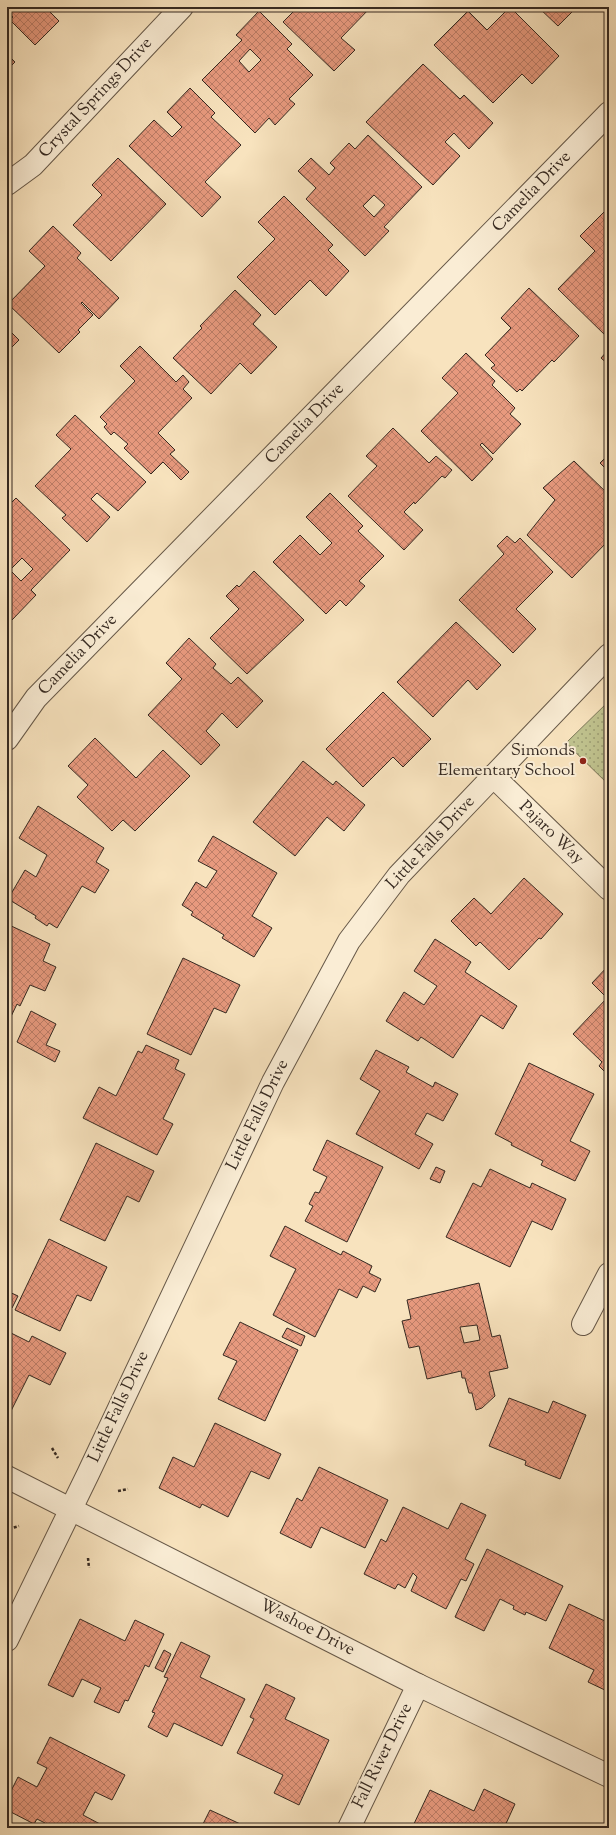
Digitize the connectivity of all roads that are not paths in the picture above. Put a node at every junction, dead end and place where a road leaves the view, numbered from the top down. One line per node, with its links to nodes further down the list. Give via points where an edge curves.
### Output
1 (182, 7): 3 (street, Crystal Springs Drive, via 33,165)
2 (609, 113): 5 (street, Camelia Drive, via 36,698)
3 (7, 184)
4 (609, 655): 6 (street, Little Falls Drive)
5 (7, 739)
6 (493, 776): 7 (street, Pajaro Way); 11 (street, Little Falls Drive, via 399,875 349,941 273,1082)
7 (609, 889)
8 (609, 1274): 9 (street)
9 (583, 1324)
10 (7, 1477): 11 (street, Washoe Drive)
11 (71, 1508): 12 (street, Little Falls Drive); 13 (street, Washoe Drive)
12 (7, 1640)
13 (418, 1685): 14 (street, Washoe Drive); 15 (street, Fall River Drive)
14 (609, 1776)
15 (349, 1828)

